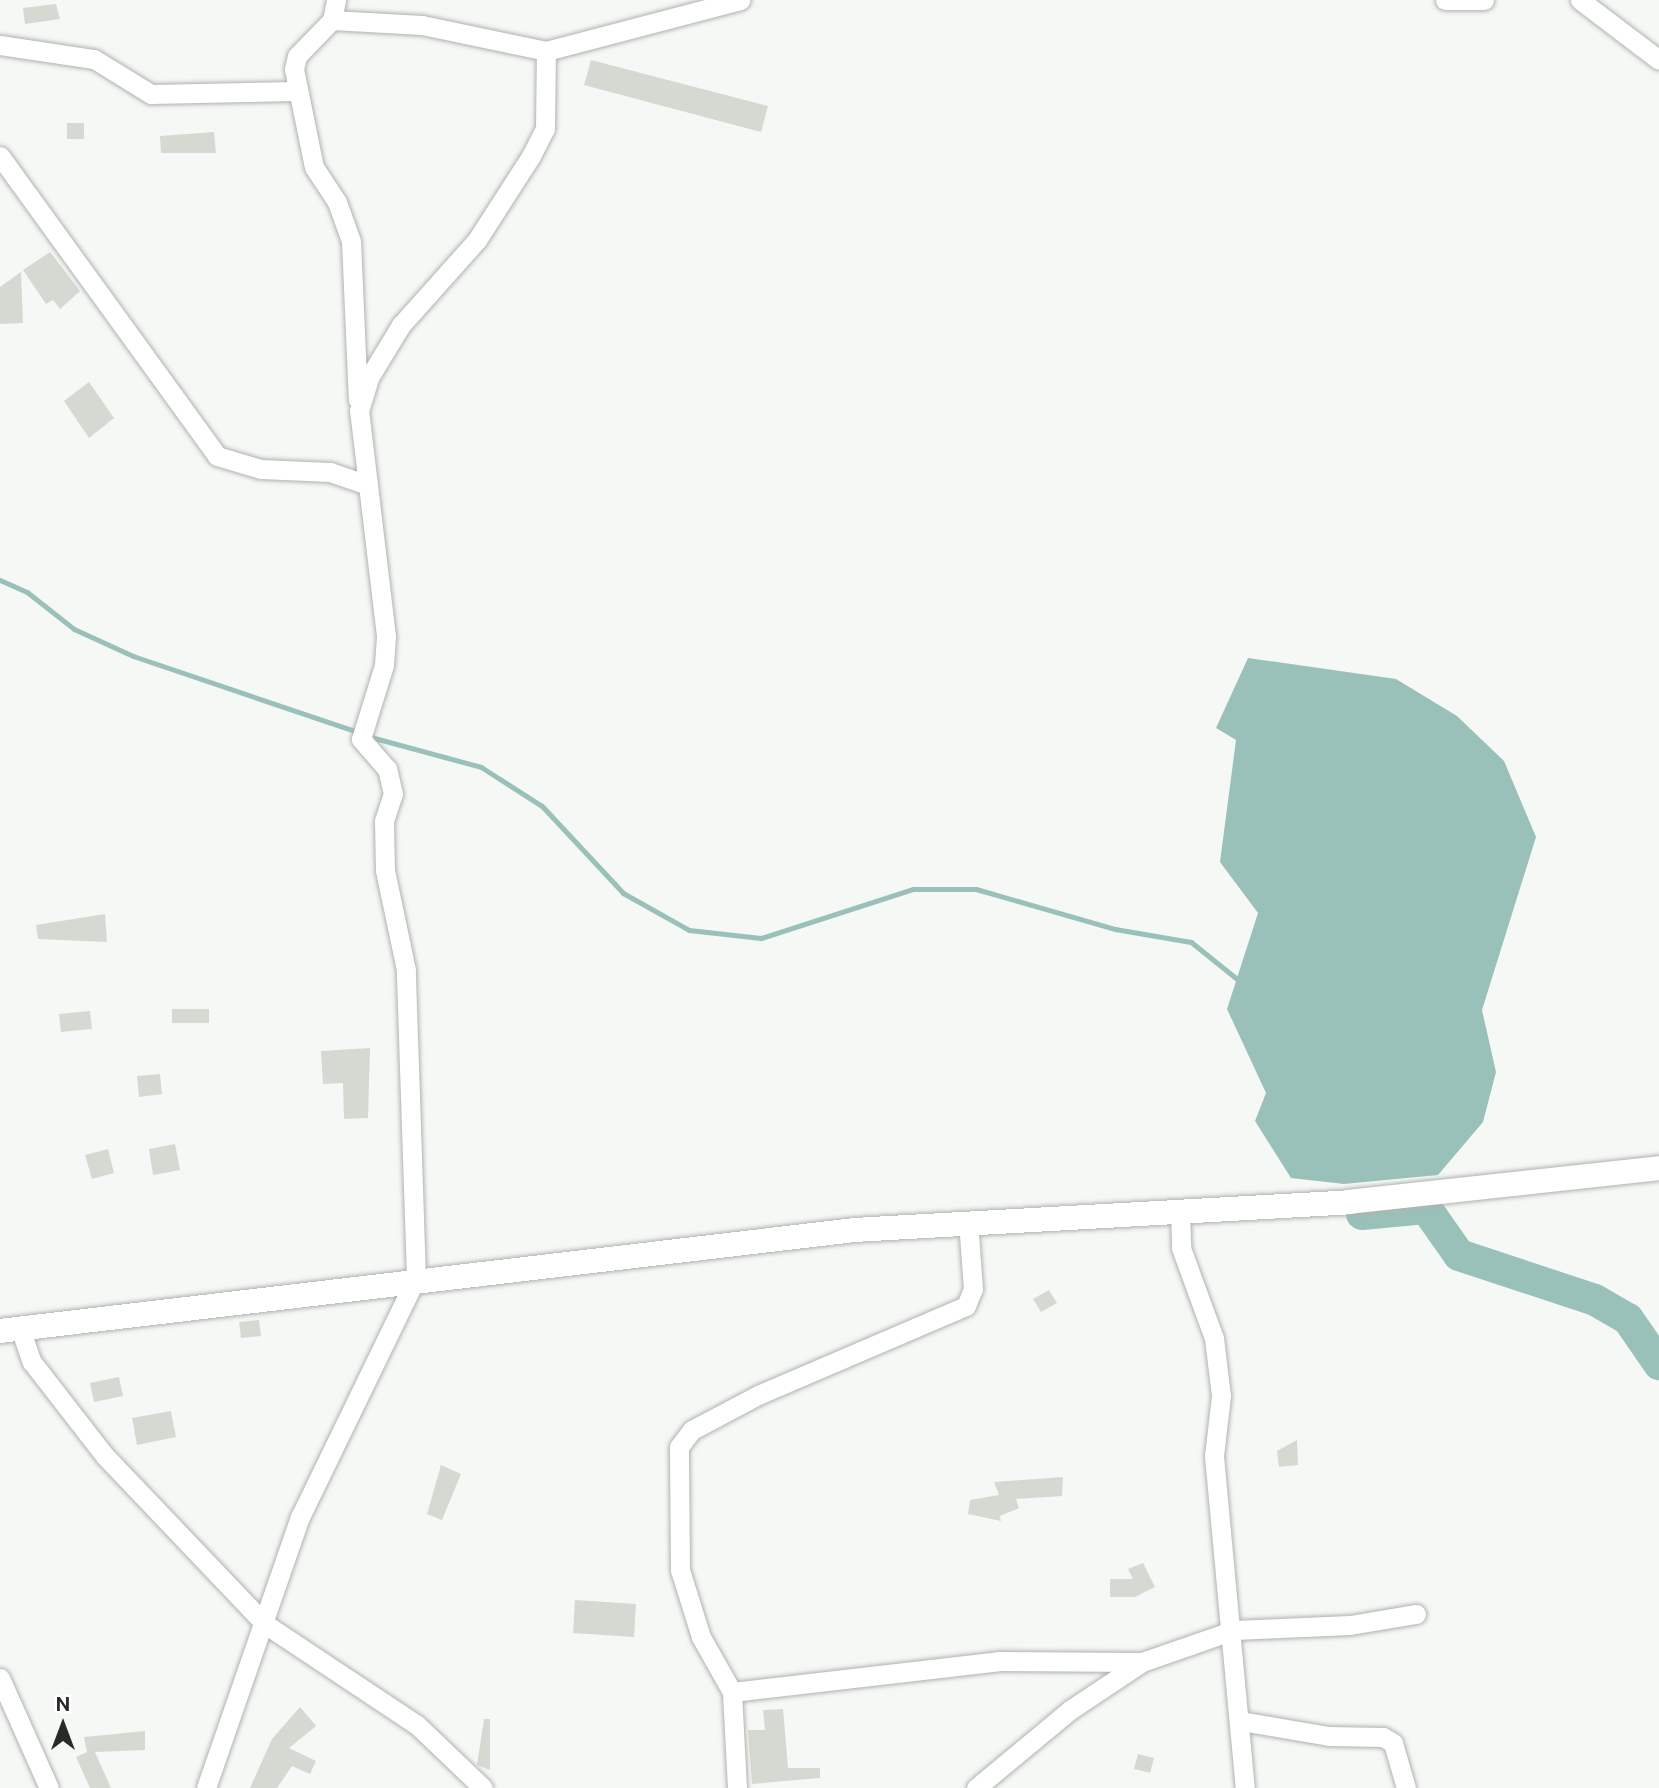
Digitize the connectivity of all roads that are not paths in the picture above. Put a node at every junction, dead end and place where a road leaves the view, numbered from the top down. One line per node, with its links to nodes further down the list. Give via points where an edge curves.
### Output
1 (336, 0): 6 (street)
2 (740, 0): 8 (street)
3 (1445, 0): 4 (street)
4 (1484, 0)
5 (1580, 0): 9 (street)
6 (332, 20): 8 (street, via 422,25); 10 (street, via 297,56)
7 (0, 45): 10 (street, via 94,59 150,94)
8 (546, 51): 12 (street, via 545,129 531,156 477,240 401,325 370,376)
9 (1659, 60)
10 (295, 91): 12 (street, via 314,167 337,202 351,241)
11 (0, 156): 13 (street, via 217,456 261,469 330,472)
12 (359, 411): 13 (street)
13 (368, 485): 17 (street, via 386,636 384,665 360,739 387,769 393,794 384,821 385,870 406,970)
14 (1659, 1168): 15 (street, via 1348,1202)
15 (1180, 1212): 16 (street); 21 (street, via 1181,1248 1214,1338 1221,1396 1214,1456)
16 (968, 1221): 17 (street); 24 (street, via 973,1289 966,1306 758,1395 692,1430 679,1447 680,1570 701,1637)
17 (416, 1278): 18 (street); 20 (street, via 300,1517)
18 (10, 1329): 20 (street, via 105,1456)
19 (1416, 1614): 21 (street, via 1350,1625)
20 (265, 1624): 27 (street); 28 (street, via 417,1725)
21 (1234, 1630): 22 (street); 25 (street)
22 (1142, 1662): 24 (street, via 998,1661); 30 (street, via 1070,1710)
23 (0, 1678): 26 (street)
24 (732, 1692): 29 (street)
25 (1241, 1721): 31 (street); 32 (street, via 1329,1736 1383,1737 1393,1743)
26 (49, 1788)
27 (206, 1788)
28 (483, 1788)
29 (737, 1788)
30 (976, 1788)
31 (1245, 1788)
32 (1406, 1788)

